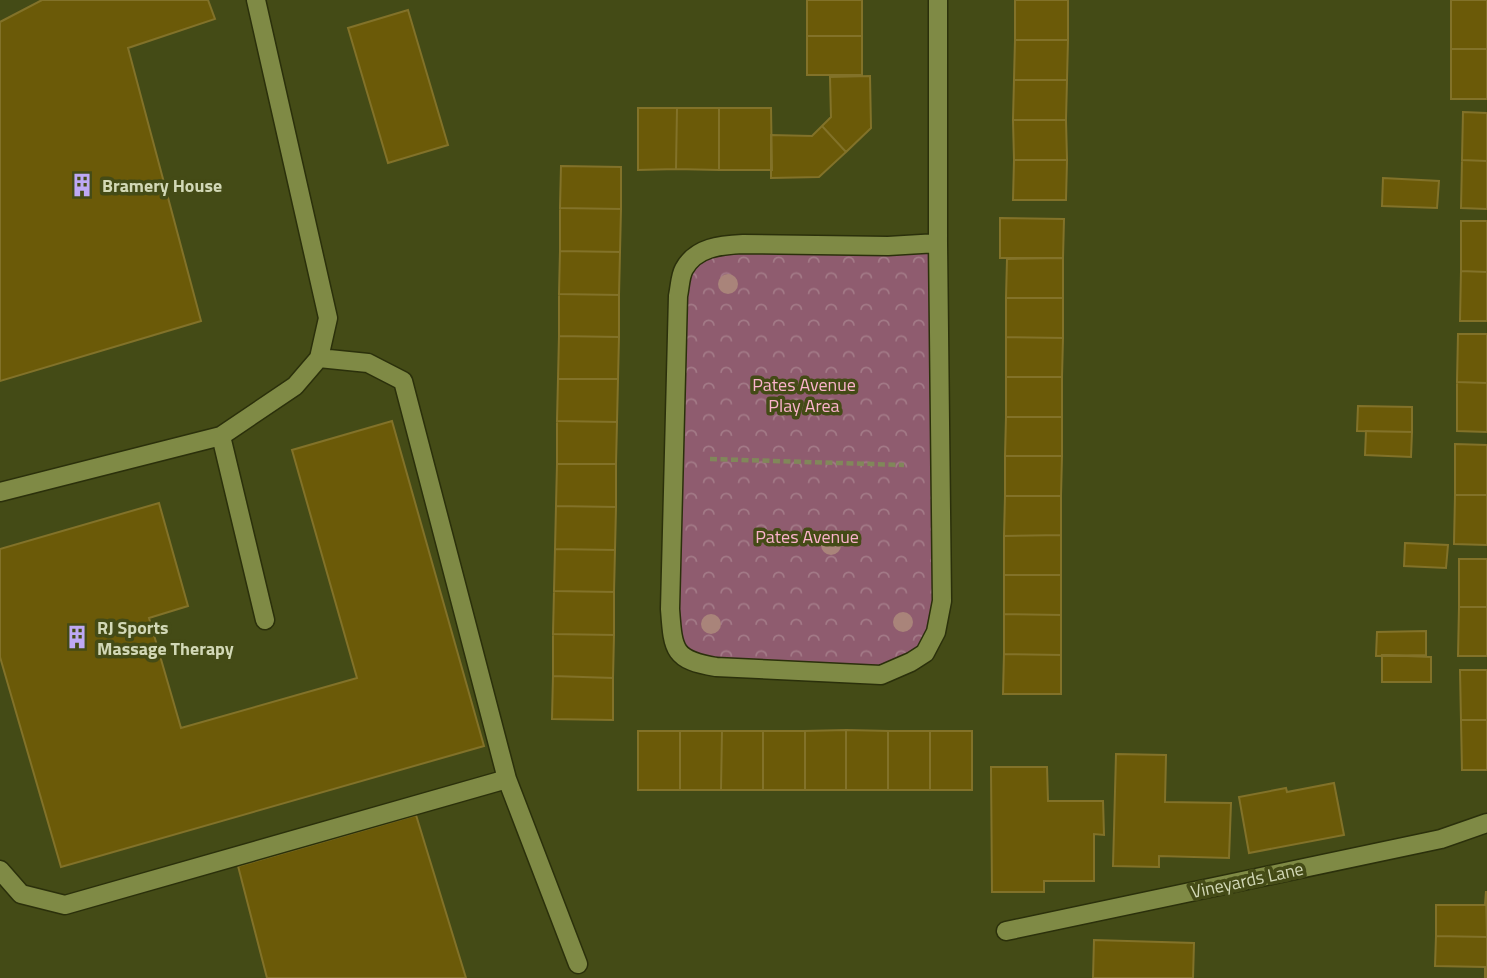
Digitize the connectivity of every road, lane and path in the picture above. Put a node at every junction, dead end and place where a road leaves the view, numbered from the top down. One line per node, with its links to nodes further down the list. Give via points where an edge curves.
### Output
1 (256, 0): 4 (street, via 328,318)
2 (938, 0): 3 (street)
3 (938, 243): 6 (street, via 743,244 697,253 684,269 678,296); 7 (street)
4 (320, 358): 5 (street, via 295,386); 10 (street, via 368,363 403,381)
5 (221, 436): 8 (street); 9 (street)
6 (674, 458): 7 (path); 7 (street, via 670,609 679,654 694,663 716,667 881,675 925,653 936,632 942,601)
7 (940, 466)
8 (0, 492)
9 (265, 620)
10 (507, 779): 12 (street, via 65,905 21,894); 14 (street)
11 (1487, 823): 13 (street, Vineyards Lane, via 1441,839)
12 (0, 870)
13 (1006, 931)
14 (578, 964)

